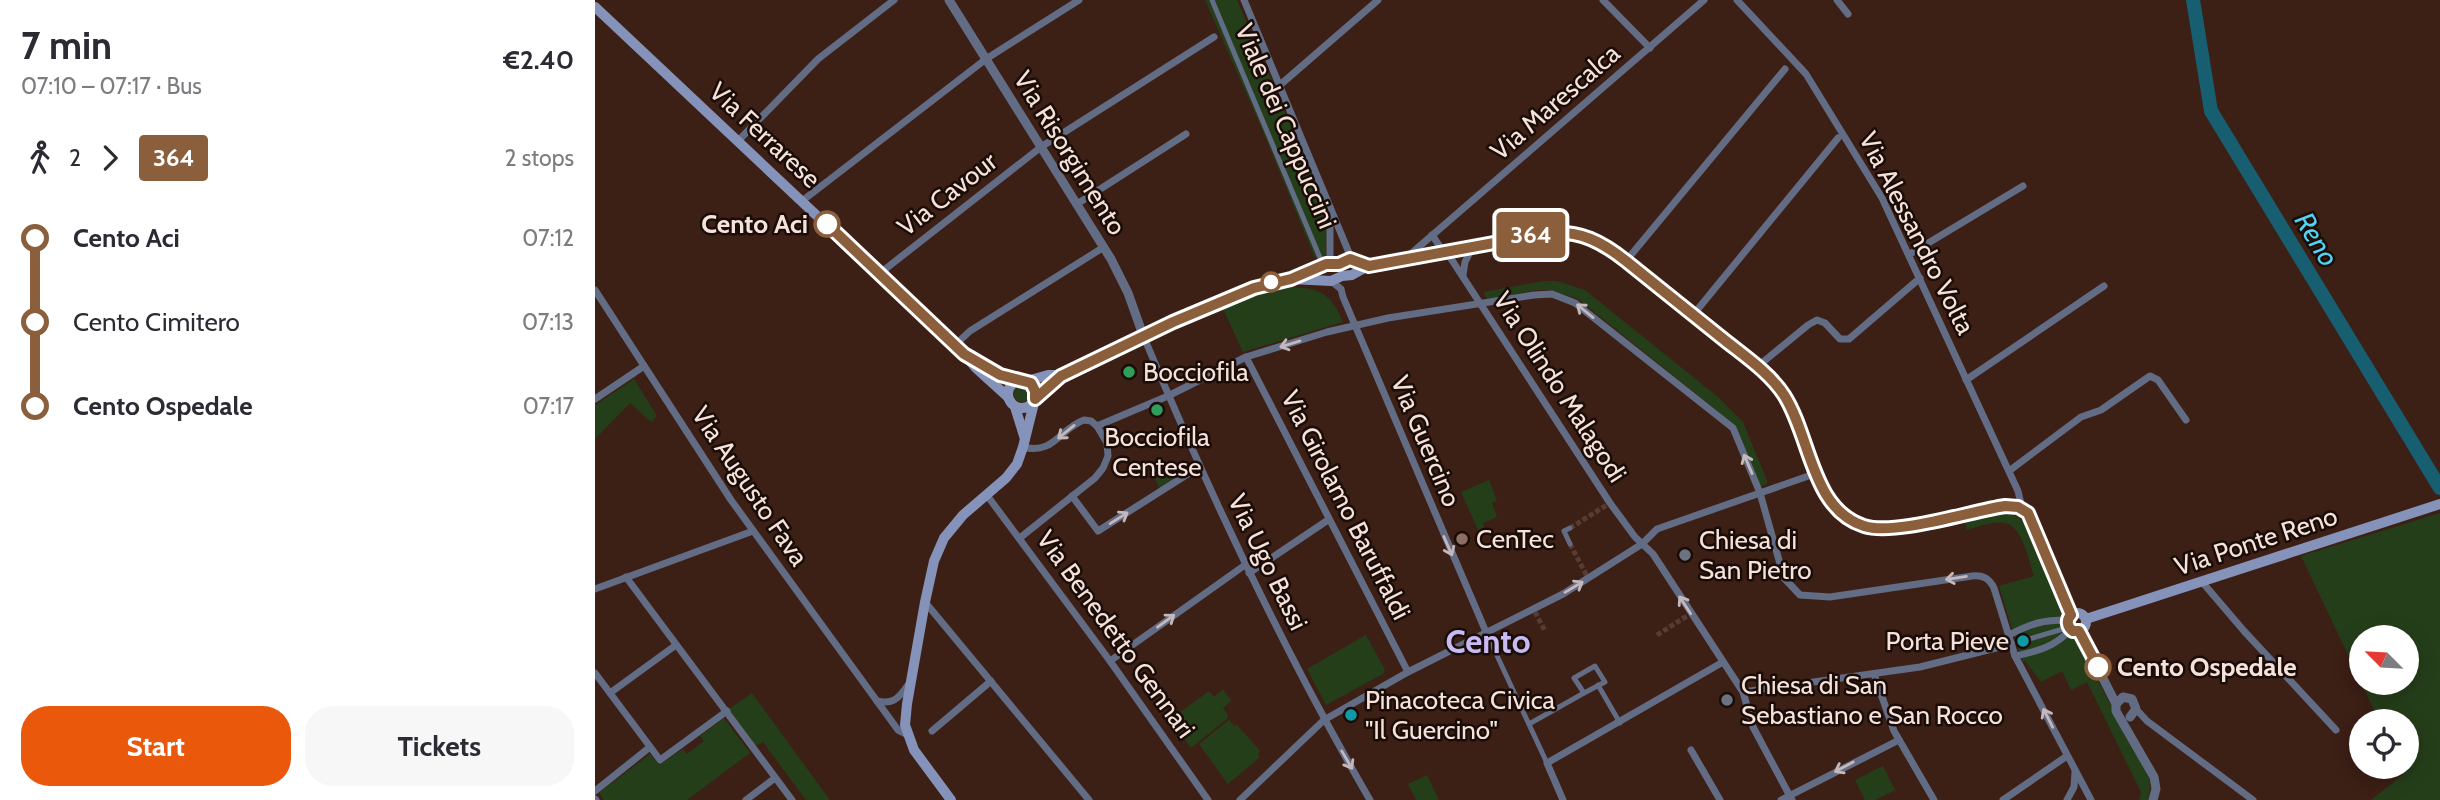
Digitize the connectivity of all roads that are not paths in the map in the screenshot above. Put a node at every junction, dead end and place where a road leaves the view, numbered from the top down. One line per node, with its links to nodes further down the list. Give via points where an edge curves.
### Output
1 (894, 0): 20 (street, via 818,59)
2 (949, 0): 15 (street, Via Risorgimento)
3 (1079, 0): 15 (street)
4 (1212, 0): 33 (street, Viale dei Cappuccini)
5 (1244, 0): 17 (street)
6 (1378, 0): 17 (street)
7 (1602, 0): 14 (street)
8 (1704, 0): 14 (street, Via Marescalca)
9 (1737, 0): 30 (street, Via Alessandro Volta, via 1812,83 1882,198)
10 (1837, 0): 12 (street)
11 (595, 7): 20 (main road, Via Ferrarese)
12 (1848, 13)
13 (1214, 37): 21 (street, Via Cavour)
14 (1650, 48): 26 (street, Via Marescalca)
15 (986, 59): 21 (street, Via Risorgimento); 23 (street)
16 (1785, 69): 32 (street)
17 (1280, 85): 25 (street)
18 (1186, 134): 24 (street)
19 (1838, 138): 44 (street)
20 (738, 141): 23 (main road, Via Ferrarese)
21 (1041, 148): 24 (street, Via Risorgimento); 35 (street, Via Cavour)
22 (2024, 186): 30 (street)
23 (802, 201): 35 (main road, Via Ferrarese)
24 (1077, 204): 28 (street, Via Risorgimento)
25 (1329, 204): 33 (street); 34 (street)
26 (1432, 235): 29 (street); 31 (street, Via Marescalca)
27 (1473, 246): 29 (main road); 32 (main road, via 1566,232 1594,239); 36 (street)
28 (1104, 247): 46 (street, Via Risorgimento, via 1125,285); 47 (street)
29 (1444, 251): 31 (main road); 36 (street, Via Olindo Malagodi)
30 (1910, 254): 37 (street, Via Alessandro Volta)
31 (1406, 258): 34 (main road)
32 (1626, 261): 44 (main road)
33 (1327, 265): 34 (main road); 38 (main road); 39 (main road, via 1321,274)
34 (1357, 267): 39 (main road); 41 (street)
35 (879, 274): 47 (main road, Via Ferrarese)
36 (1463, 276): 43 (street, Via Olindo Malagodi)
37 (1920, 278): 51 (street, via 1850,340 1840,339 1817,320); 53 (street, Via Alessandro Volta)
38 (1291, 279): 39 (main road); 46 (main road, via 1254,288)
39 (1328, 280): 41 (street)
40 (2104, 286): 53 (street)
41 (1341, 289): 45 (street, Via Guercino)
42 (595, 290): 50 (street, Via Augusto Fava)
43 (1480, 303): 45 (street); 65 (street, one-way to 43, via 1733,428 1575,303 1552,294); 75 (street, Via Olindo Malagodi, via 1610,503)
44 (1693, 315): 51 (main road)
45 (1355, 325): 49 (street, one-way to 49); 83 (street, Via Guercino, one-way to 83)
46 (1143, 335): 52 (main road); 55 (street, Via Ugo Bassi)
47 (955, 345): 48 (main road, Via Ferrarese)
48 (964, 354): 54 (main road, Via Ferrarese, via 1000,375); 58 (main road, Via Ferrarese)
49 (1246, 357): 55 (street); 70 (street, Via Girolamo Baruffaldi)
50 (644, 366): 56 (street); 72 (street, Via Augusto Fava)
51 (1757, 368): 64 (main road, via 1785,397)
52 (1061, 376): 54 (main road); 57 (main road)
53 (1966, 380): 63 (street, Via Alessandro Volta)
54 (1022, 381): 57 (main road, via 1034,387); 58 (main road, via 1010,385)
55 (1168, 396): 60 (street); 62 (street, Via Ugo Bassi)
56 (595, 399)
57 (1035, 399): 58 (main road, via 1026,408); 61 (main road)
58 (1011, 402): 61 (main road)
59 (2186, 420): 63 (street, via 2158,380 2150,376 2101,410 2081,417)
60 (1097, 426): 61 (street, one-way to 61, via 1080,421 1044,448 1035,450); 67 (street, via 1107,443 1107,460 1095,478)
61 (1024, 443): 66 (main road, via 1017,464)
62 (1199, 467): 67 (street, one-way to 62, via 1098,531); 76 (street, Via Ugo Bassi)
63 (2009, 471): 69 (street, Via Alessandro Volta)
64 (1817, 473): 65 (street); 69 (main road, via 1836,510 1869,528 2005,506)
65 (1761, 493): 75 (street, via 1657,529); 84 (street, one-way to 65, via 1991,583 1979,576 1830,597 1800,595 1784,578)
66 (986, 494): 73 (street, Via Benedetto Gennari); 81 (main road, via 944,538)
67 (1072, 496): 73 (street)
68 (2440, 504): 79 (main road, Via Ponte Reno)
69 (2022, 509): 82 (main road, via 2033,522)
70 (1328, 520): 77 (street); 91 (street, Via Girolamo Baruffaldi)
71 (1570, 527): 74 (street, via 1564,531)
72 (753, 531): 78 (street); 100 (street, Via Augusto Fava)
73 (1021, 537): 89 (street, Via Benedetto Gennari)
74 (1570, 544)
75 (1642, 544): 83 (street, one-way to 75, via 1533,611); 90 (street, Via Olindo Malagodi, one-way to 75)
76 (1245, 565): 77 (street, Via Ugo Bassi); 89 (street, one-way to 76)
77 (1249, 573): 104 (street, Via Ugo Bassi)
78 (627, 577): 80 (street); 87 (street)
79 (2203, 583): 82 (main road, Via Ponte Reno, via 2086,619 2086,625); 107 (street)
80 (596, 587)
81 (925, 601): 94 (main road); 95 (street)
82 (2071, 625): 84 (street, via 2048,619); 85 (street); 88 (street, via 2056,643); 101 (street)
83 (1486, 632): 91 (street); 106 (street, Via Guercino)
84 (2009, 635): 86 (street)
85 (2026, 639)
86 (2015, 643): 88 (street); 93 (street, via 1936,664)
87 (676, 645): 99 (street); 102 (street)
88 (2015, 656): 113 (street, one-way to 88)
89 (1110, 661): 123 (street, Via Benedetto Gennari)
90 (1723, 662): 98 (street, Via Olindo Malagodi); 105 (street)
91 (1408, 672): 104 (street)
92 (595, 673): 99 (street)
93 (1874, 674): 98 (street); 110 (street)
94 (911, 678): 100 (street, via 893,702); 109 (main road)
95 (991, 681): 108 (street); 122 (street)
96 (1598, 685): 97 (street); 97 (street, via 1605,682 1595,666 1574,678); 105 (street)
97 (1584, 692): 106 (street)
98 (1743, 692): 118 (street, Via Olindo Malagodi, via 1753,727)
99 (610, 693): 111 (street)
100 (877, 701): 109 (street, Via Augusto Fava)
101 (2119, 701): 103 (street, via 2116,711); 103 (street, via 2132,699)
102 (727, 711): 111 (street, via 660,760); 116 (street)
103 (2130, 715): 133 (street, via 2132,738 2154,777); 134 (street, via 2147,721)
104 (1324, 720): 124 (street); 125 (street, Via Ugo Bassi, one-way to 125)
105 (1620, 723): 114 (street)
106 (1529, 724): 114 (street, Via Guercino)
107 (2336, 730)
108 (932, 731)
109 (906, 734): 121 (main road)
110 (1899, 740): 118 (street, one-way to 118); 129 (street)
111 (650, 747): 117 (street)
112 (1691, 750): 127 (street)
113 (2067, 756): 115 (street); 130 (street)
114 (1547, 763): 126 (street, Via Guercino)
115 (2074, 768): 131 (street, via 2074,787); 132 (street)
116 (775, 778): 119 (street); 120 (street)
117 (595, 791)
118 (1791, 798): 128 (street)
119 (746, 800)
120 (792, 800)
121 (951, 800)
122 (1089, 800)
123 (1208, 800)
124 (1240, 800)
125 (1370, 800)
126 (1563, 800)
127 (1720, 800)
128 (1781, 800)
129 (1934, 800)
130 (2003, 800)
131 (2067, 800)
132 (2091, 800)
133 (2154, 800)
134 (2253, 800)

